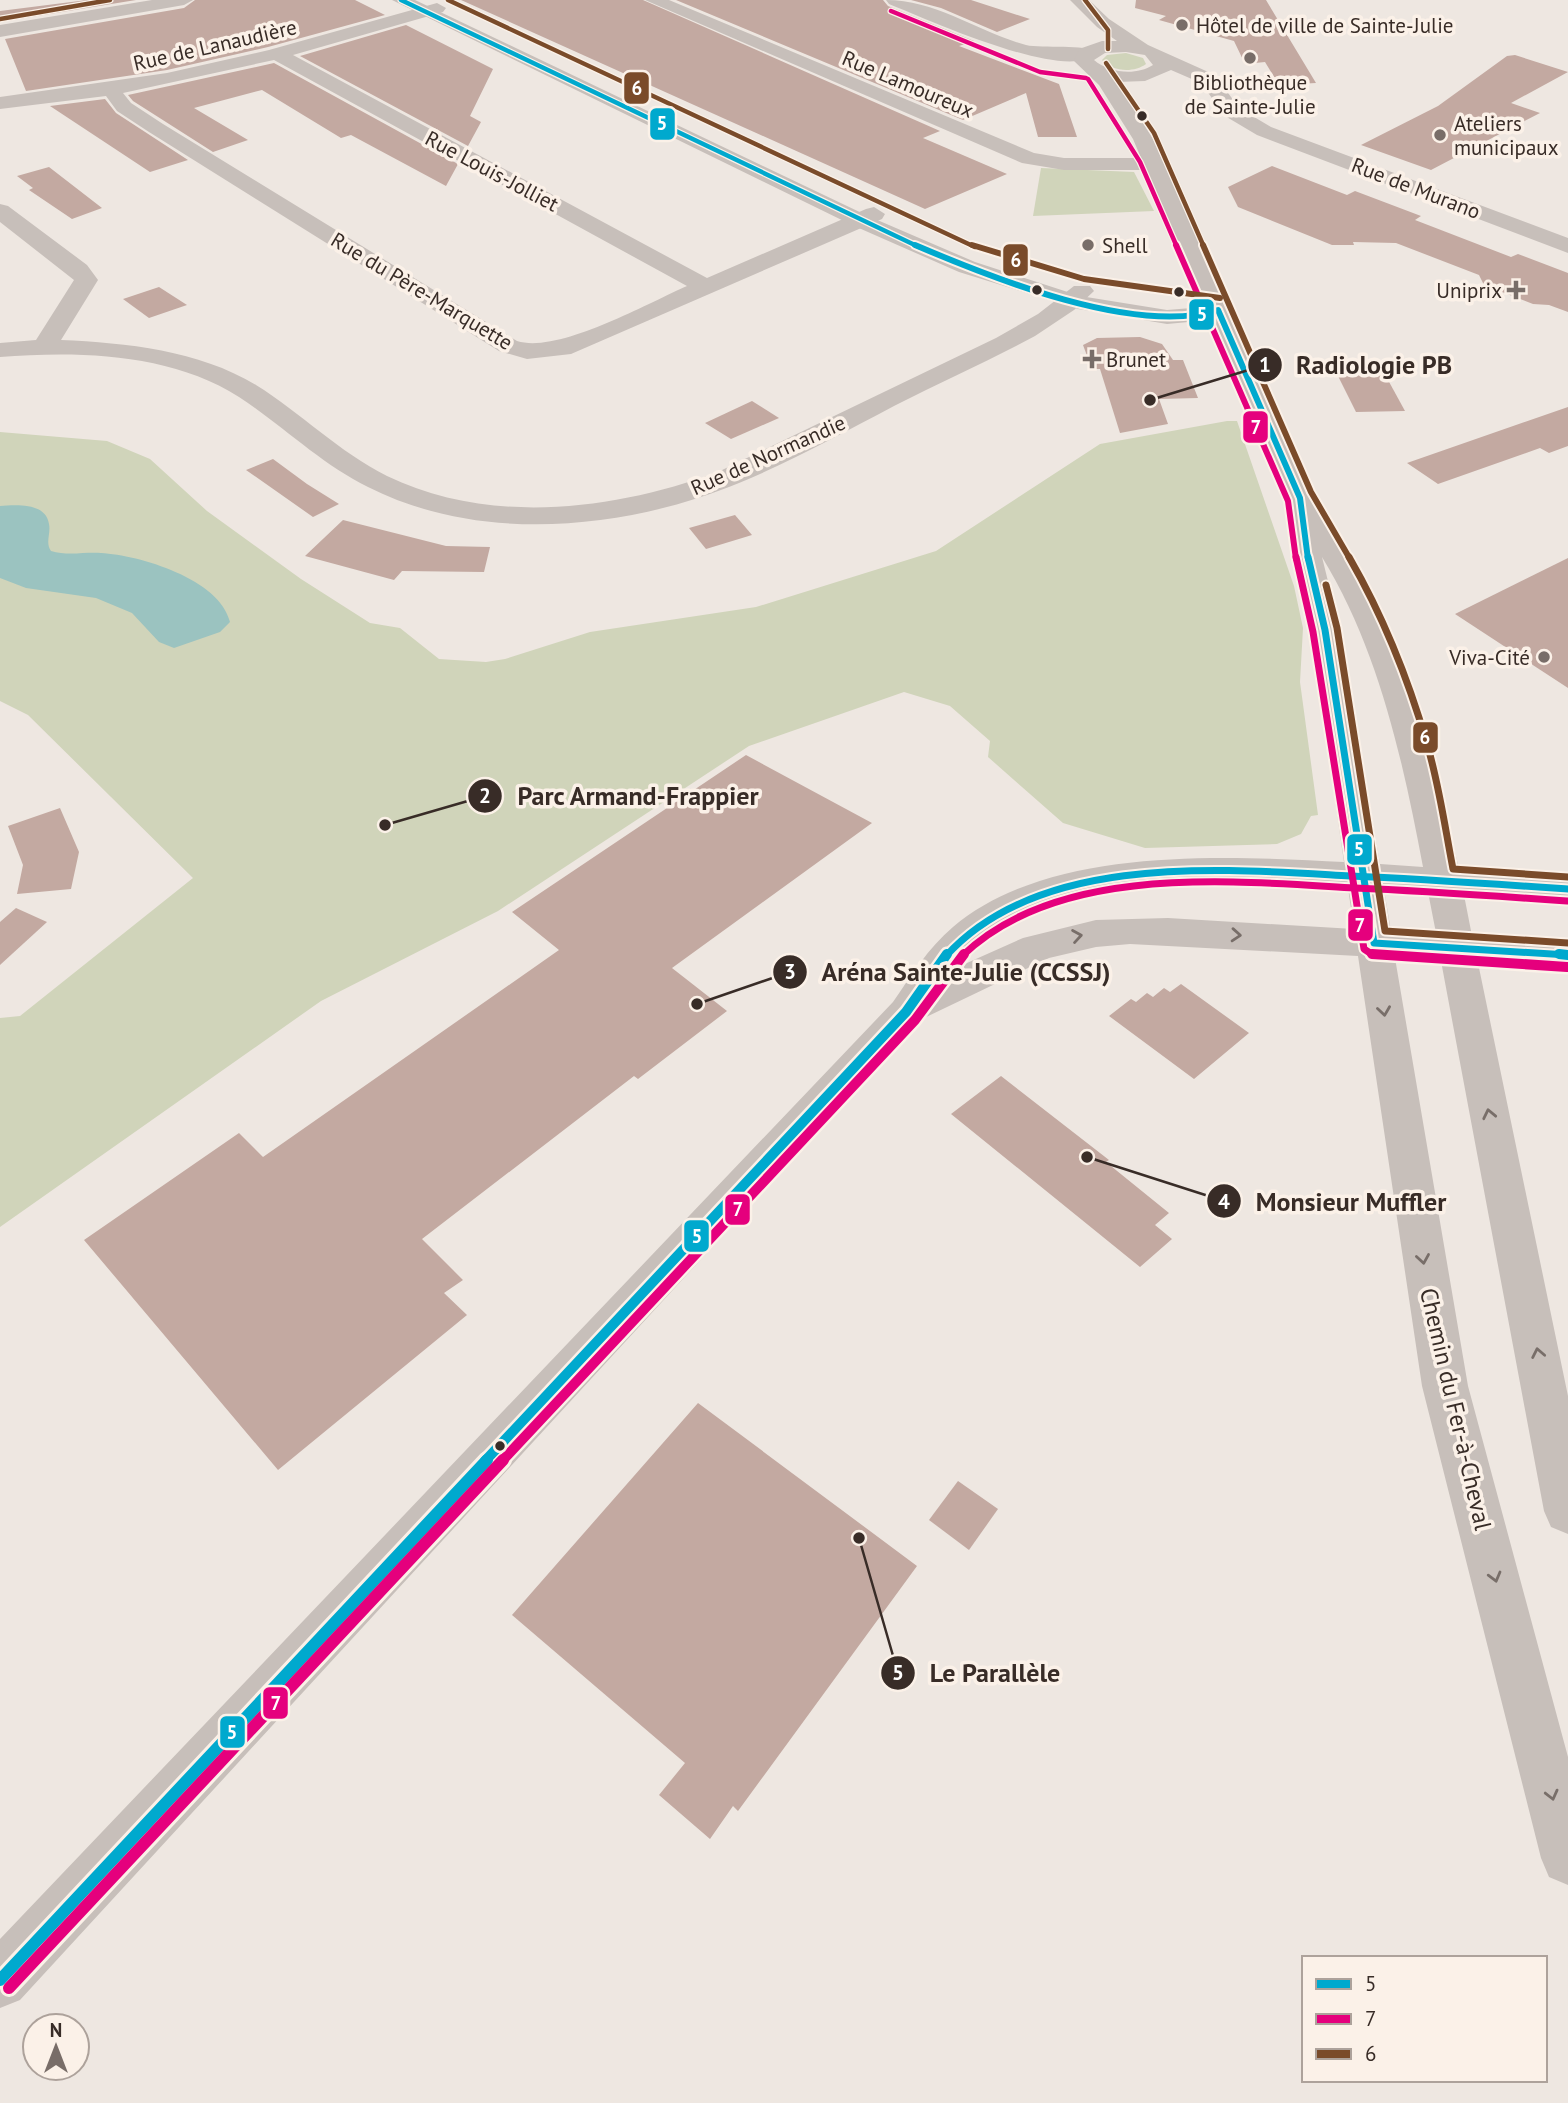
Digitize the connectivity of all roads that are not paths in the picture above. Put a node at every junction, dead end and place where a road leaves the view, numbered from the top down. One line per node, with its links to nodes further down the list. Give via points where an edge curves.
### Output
1 (184, 0): 8 (street)
2 (401, 0): 7 (street)
3 (654, 0): 18 (street, Rue Lamoureux, via 1029,159 1064,164)
4 (894, 0): 12 (street, via 1038,59)
5 (1070, 0): 12 (street, Chemin du Fer-à-Cheval, via 1098,37)
6 (1079, 0): 9 (street, via 1102,23)
7 (427, 7): 10 (street, Rue de Lanaudière); 20 (street)
8 (0, 31)
9 (1141, 48): 11 (street, Rue de Murano); 12 (street)
10 (279, 55): 14 (street, Rue de Lanaudière); 22 (street, Rue Louis-Jolliet)
11 (1163, 59): 13 (street, via 1161,69); 16 (street, Rue de Murano, via 1208,79 1232,112)
12 (1092, 60): 13 (street, Rue de Murano); 17 (street, Chemin du Fer-à-Cheval)
13 (1141, 76): 16 (street, Rue de Murano, via 1174,82 1232,122); 17 (street, Chemin du Fer-à-Cheval, via 1130,91)
14 (112, 91): 15 (street, Rue de Lanaudière); 22 (street, Rue du Père-Marquette, via 124,107 156,128 513,349 562,349)
15 (0, 103)
16 (1264, 131): 21 (street, Rue de Murano)
17 (1143, 139): 18 (street, Chemin du Fer-à-Cheval)
18 (1155, 164): 24 (street, Chemin du Fer-à-Cheval)
19 (0, 211): 25 (street, via 86,279)
20 (868, 216): 22 (street, Rue du Père-Marquette); 23 (street)
21 (1568, 246)
22 (706, 287)
23 (1077, 296): 24 (street, via 1126,312 1197,319); 25 (street, Rue de Normandie, via 1000,343 727,478 644,504 561,514 482,510 403,493 353,469 220,377 145,356)
24 (1219, 310): 27 (street, Chemin du Fer-à-Cheval)
25 (44, 347): 26 (street, Rue de Normandie)
26 (0, 350)
27 (1300, 498): 28 (street, Chemin du Fer-à-Cheval); 29 (street, Chemin du Fer-à-Cheval, via 1346,572 1398,692 1416,750)
28 (1363, 876): 29 (street); 31 (street, Chemin du Fer-à-Cheval); 34 (street, via 1182,870 1110,878 1066,889 1006,912 969,933)
29 (1443, 881): 30 (street); 32 (street, Chemin du Fer-à-Cheval)
30 (1568, 889)
31 (1374, 943): 32 (street); 34 (street, one-way to 31, via 1012,955 1086,934 1153,930); 36 (street, Chemin du Fer-à-Cheval, one-way to 36, via 1446,1386)
32 (1455, 948): 33 (street); 35 (street, Chemin du Fer-à-Cheval, one-way to 32)
33 (1568, 955)
34 (906, 1012): 37 (street)
35 (1568, 1511)
36 (1568, 1858)
37 (0, 1980)

